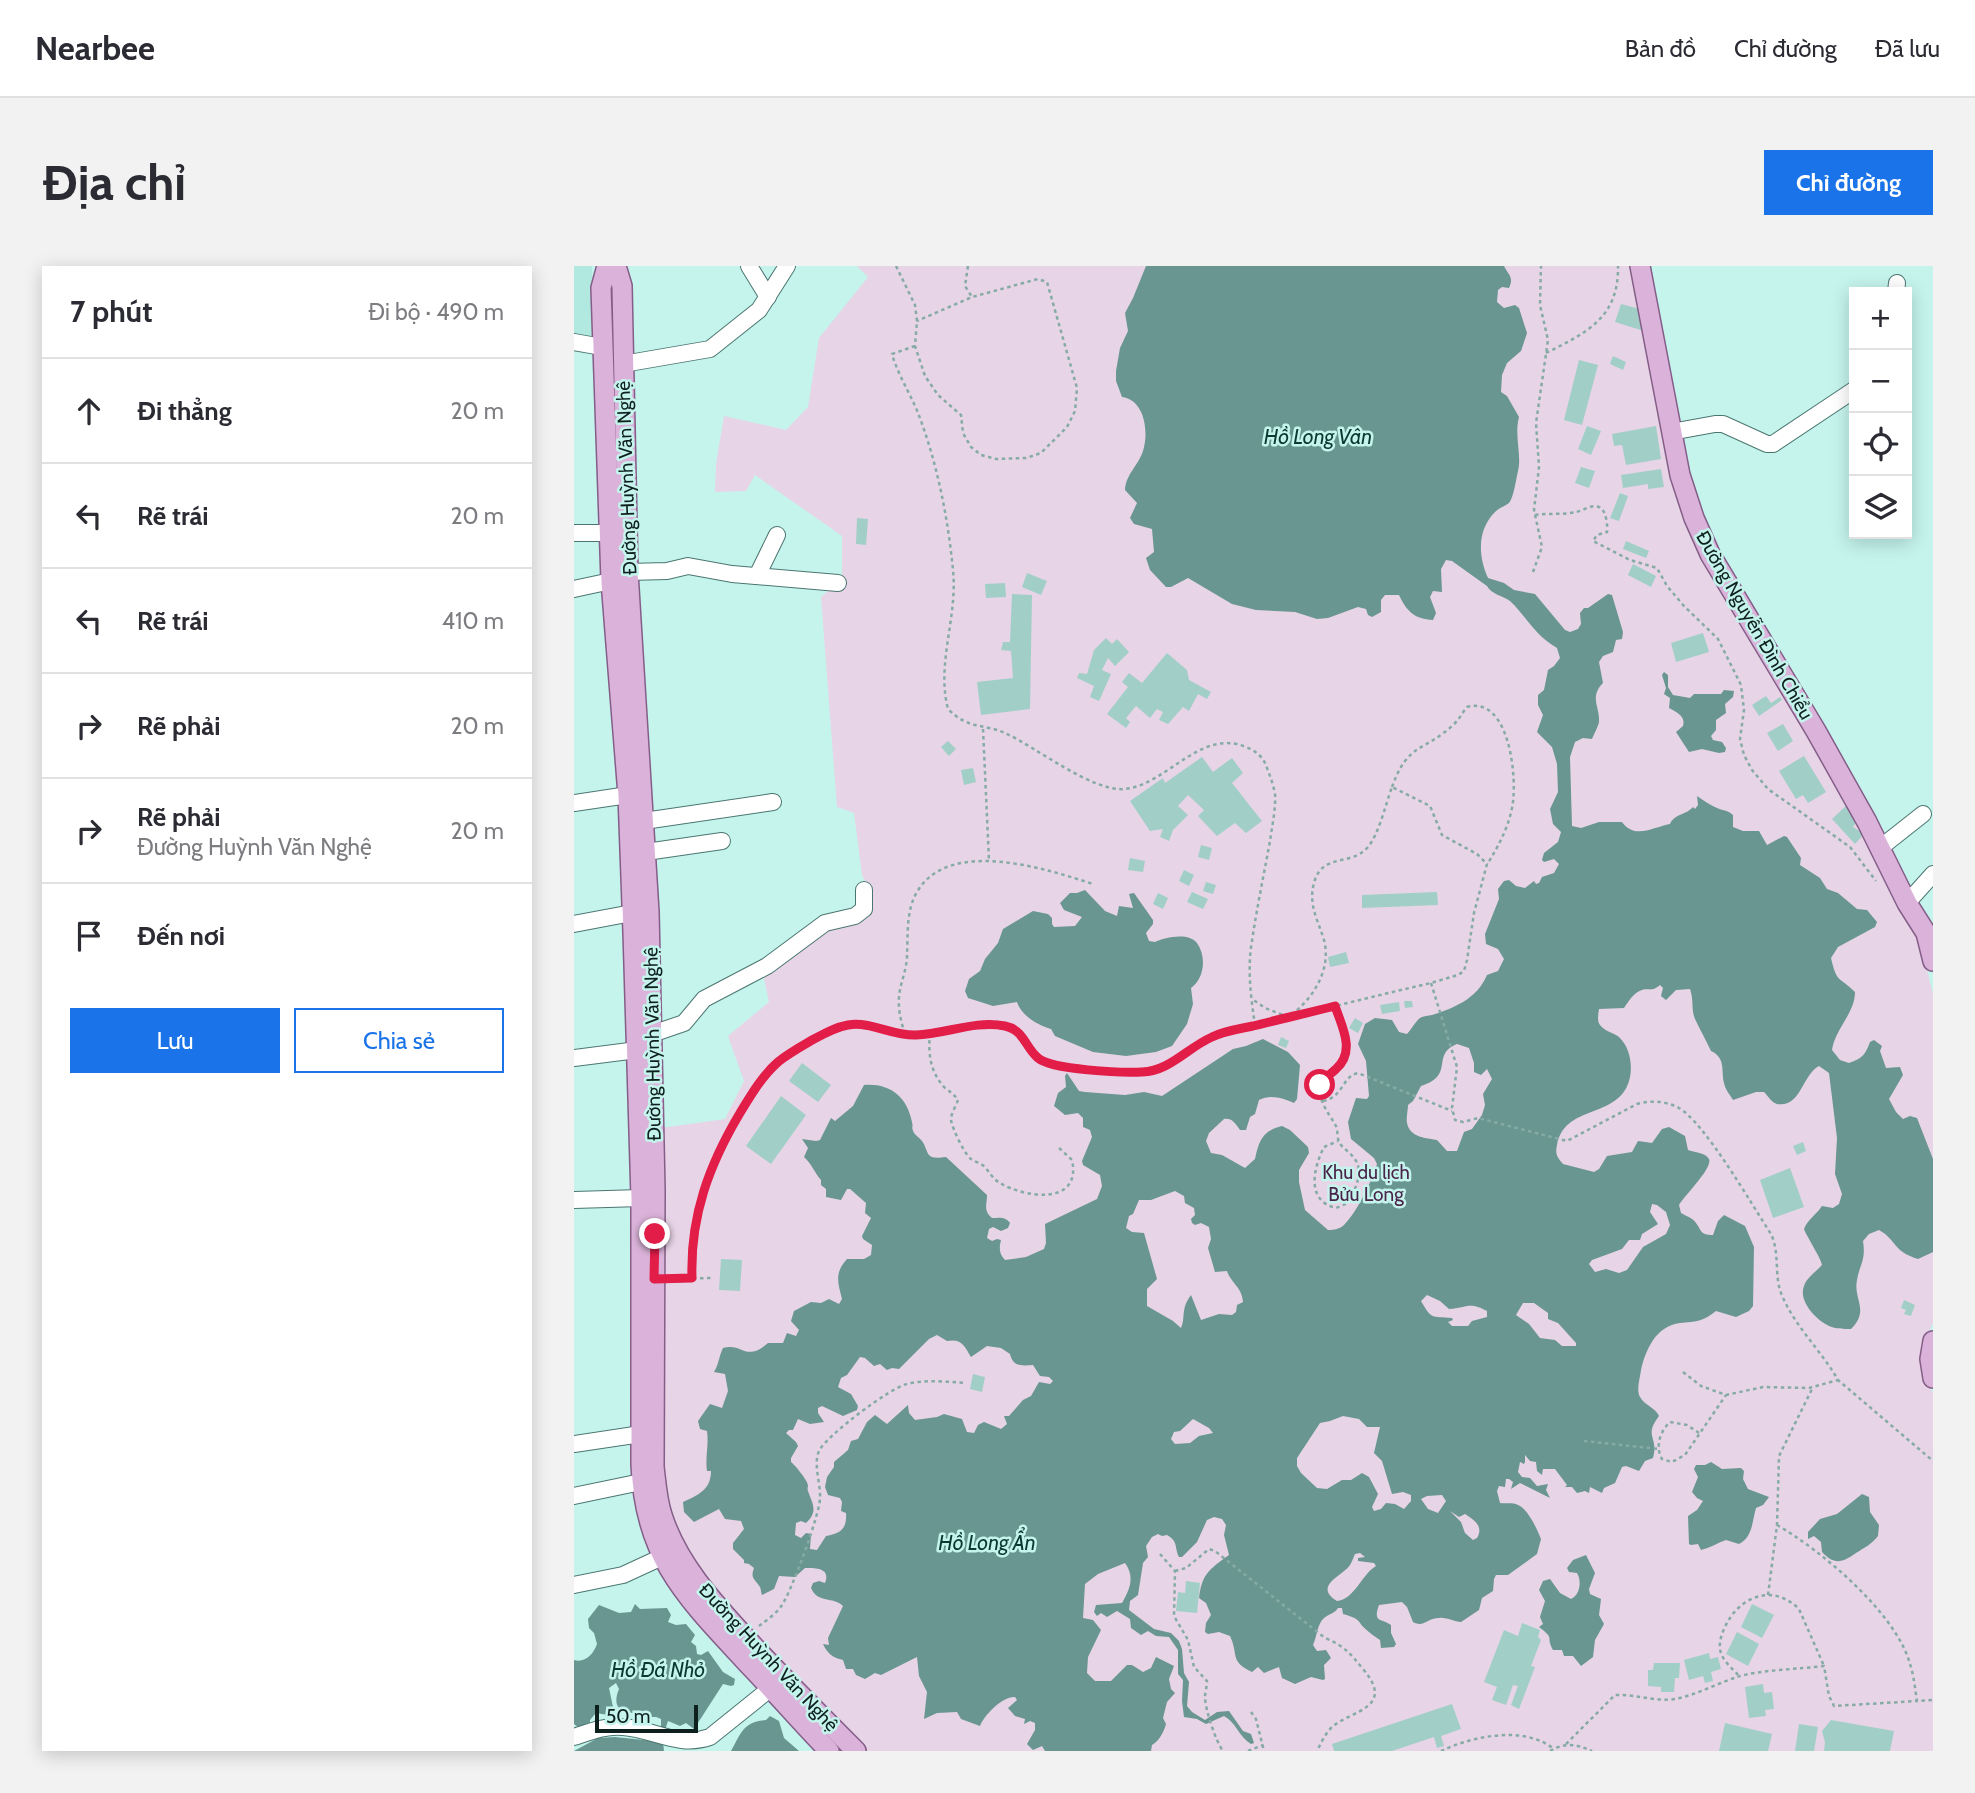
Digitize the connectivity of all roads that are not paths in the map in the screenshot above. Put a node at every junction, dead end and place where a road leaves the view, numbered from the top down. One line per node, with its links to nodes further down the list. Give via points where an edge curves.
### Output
1 (607, 266): 8 (main road, Đường Huỳnh Văn Nghệ, via 601,288)
2 (616, 266): 9 (main road, Đường Huỳnh Văn Nghệ, via 622,286)
3 (749, 266): 6 (street)
4 (787, 266): 6 (street)
5 (1640, 266): 11 (main road, Đường Nguyễn Đình Chiểu)
6 (768, 297): 9 (street, via 710,349)
7 (574, 342): 8 (street)
8 (602, 347): 13 (main road, Đường Huỳnh Văn Nghệ)
9 (623, 364): 15 (main road, Đường Huỳnh Văn Nghệ)
10 (1849, 393): 11 (street, via 1773,444 1723,424)
11 (1671, 432): 25 (main road, Đường Nguyễn Đình Chiểu, via 1680,475 1710,554)
12 (574, 533): 13 (street)
13 (610, 533): 15 (main road, Đường Huỳnh Văn Nghệ)
14 (778, 535): 16 (street)
15 (620, 576): 16 (street, via 688,566); 18 (street); 19 (main road, Đường Huỳnh Văn Nghệ); 23 (main road, Đường Huỳnh Văn Nghệ)
16 (757, 576): 17 (street)
17 (838, 583)
18 (574, 589)
19 (628, 795): 21 (street); 30 (main road, Đường Huỳnh Văn Nghệ)
20 (773, 802): 23 (street)
21 (574, 803)
22 (1923, 814): 25 (street)
23 (644, 821): 26 (main road, Đường Huỳnh Văn Nghệ)
24 (722, 841): 26 (street)
25 (1880, 848): 29 (main road, Đường Nguyễn Đình Chiểu)
26 (646, 852): 30 (main road, Đường Huỳnh Văn Nghệ)
27 (1933, 874): 29 (street)
28 (864, 890): 33 (street, via 864,909 855,916 825,923 767,966 704,999 684,1023)
29 (1907, 903): 32 (main road, Đường Nguyễn Đình Chiểu, via 1926,933)
30 (641, 912): 31 (street); 33 (main road, Đường Huỳnh Văn Nghệ); 34 (main road, Đường Huỳnh Văn Nghệ)
31 (574, 924)
32 (1933, 961)
33 (652, 1034): 49 (main road, Đường Huỳnh Văn Nghệ, via 654,1467 661,1513 683,1560 718,1608)
34 (637, 1050): 35 (street); 36 (main road, Đường Huỳnh Văn Nghệ)
35 (574, 1058)
36 (640, 1198): 37 (street); 40 (main road, Đường Huỳnh Văn Nghệ)
37 (574, 1200)
38 (1933, 1341): 39 (main road)
39 (1933, 1378)
40 (641, 1434): 41 (street); 42 (main road, Đường Huỳnh Văn Nghệ)
41 (574, 1444)
42 (641, 1482): 43 (street); 44 (main road, Đường Huỳnh Văn Nghệ, via 652,1535)
43 (574, 1496)
44 (662, 1557): 45 (street, via 623,1575); 46 (main road, Đường Huỳnh Văn Nghệ, via 695,1607)
45 (574, 1585)
46 (771, 1688): 47 (street, via 699,1741 624,1727); 48 (main road, Đường Huỳnh Văn Nghệ)
47 (574, 1737)
48 (829, 1751)
49 (856, 1751)

